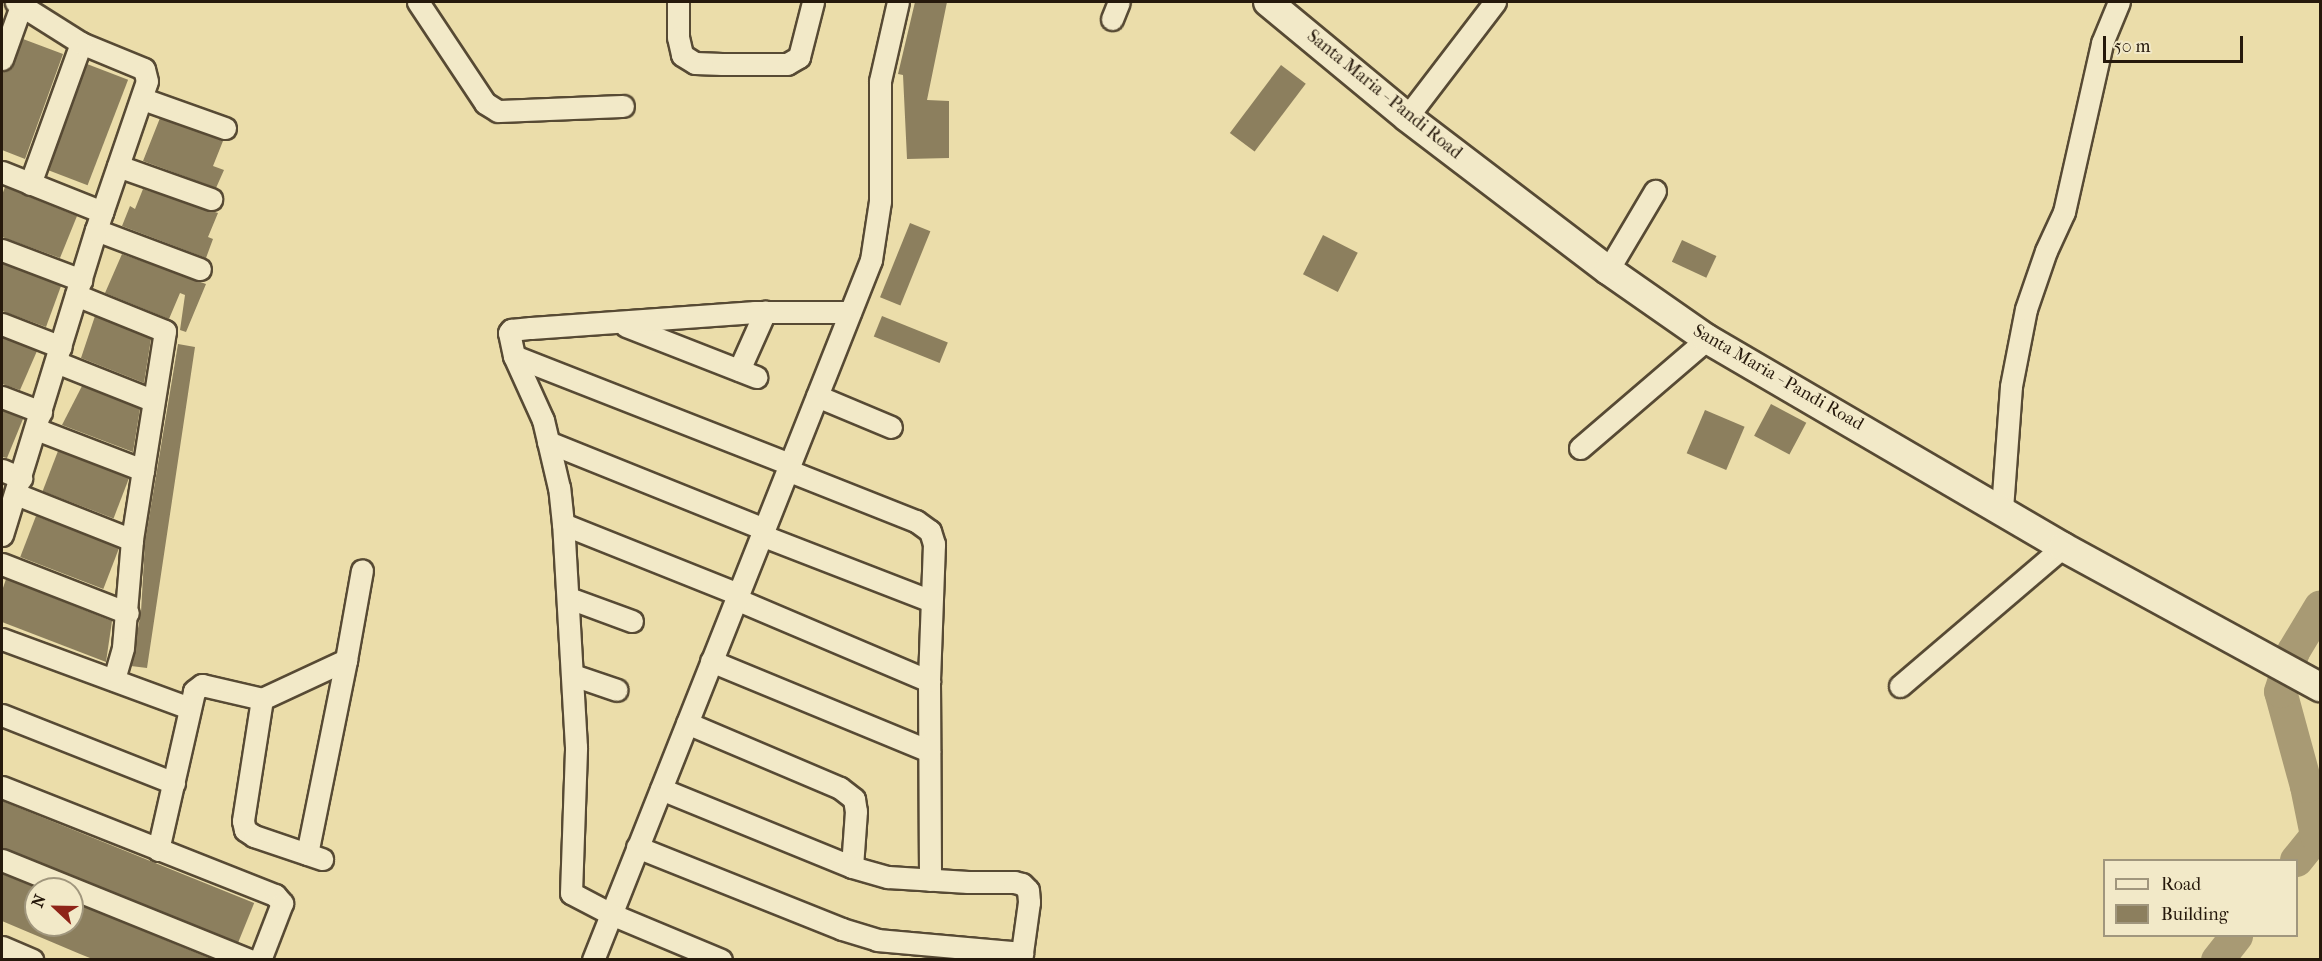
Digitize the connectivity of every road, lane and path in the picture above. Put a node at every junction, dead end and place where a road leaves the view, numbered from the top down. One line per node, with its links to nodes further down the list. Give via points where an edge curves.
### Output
1 (418, 2): 12 (street, via 485,103 498,111)
2 (678, 2): 3 (street, via 682,55 695,63 722,64 787,64 799,57)
3 (813, 2)
4 (898, 2): 26 (street, via 880,81 880,201 871,260)
5 (1268, 2): 13 (main road, Santa Maria - Pandi Road)
6 (1495, 2): 13 (street)
7 (2119, 2): 43 (street, via 2102,44 2064,212 2025,309 2011,386)
8 (18, 4): 9 (street); 10 (street)
9 (81, 43): 11 (street, via 144,69 147,81); 17 (street)
10 (2, 59)
11 (142, 99): 14 (street); 15 (street)
12 (623, 105)
13 (1407, 117): 23 (main road, Santa Maria - Pandi Road)
14 (225, 128)
15 (118, 166): 19 (street); 20 (street)
16 (2, 172): 17 (street)
17 (30, 184): 20 (street)
18 (1655, 190): 23 (street)
19 (211, 199)
20 (99, 221): 22 (street); 24 (street)
21 (2, 250): 24 (street)
22 (200, 269)
23 (1608, 270): 29 (main road, Santa Maria - Pandi Road)
24 (79, 287): 30 (street); 34 (street, via 165,331)
25 (765, 312): 26 (street); 28 (street); 28 (street, via 748,373)
26 (850, 312): 32 (street)
27 (2, 324): 30 (street)
28 (620, 324): 31 (street, via 511,330 508,337)
29 (1707, 339): 38 (street); 43 (main road, Santa Maria - Pandi Road)
30 (58, 354): 34 (street); 35 (street)
31 (514, 356): 37 (street, via 543,420); 39 (street)
32 (817, 396): 36 (street); 39 (street)
33 (2, 397): 35 (street)
34 (152, 400): 41 (street)
35 (39, 421): 41 (street); 42 (street)
36 (891, 427)
37 (548, 442): 44 (street); 45 (street)
38 (1580, 448)
39 (789, 467): 45 (street); 53 (street, via 916,521 930,531 934,543)
40 (2, 470): 42 (street)
41 (143, 470): 47 (street)
42 (19, 486): 46 (street); 47 (street)
43 (2002, 509): 48 (main road, Santa Maria - Pandi Road)
44 (563, 524): 51 (street); 52 (street)
45 (763, 532): 51 (street); 53 (street)
46 (2, 536)
47 (132, 540): 54 (street)
48 (2063, 547): 62 (street); 63 (main road, Santa Maria - Pandi Road)
49 (2, 564): 54 (street)
50 (362, 570): 57 (street)
51 (737, 597): 58 (street); 61 (street)
52 (569, 598): 55 (street); 59 (street)
53 (931, 602): 61 (street)
54 (128, 613): 60 (street)
55 (632, 621)
56 (2, 639): 60 (street)
57 (346, 660): 65 (street); 65 (street, via 315,856 245,830 243,821)
58 (711, 661): 68 (street); 69 (street)
59 (573, 675): 64 (street); 78 (street, via 584,751 571,893)
60 (114, 680): 66 (street)
61 (929, 681): 69 (street)
62 (1900, 686)
63 (2320, 687)
64 (617, 690)
65 (262, 699): 66 (street, via 202,685 194,691)
66 (190, 708): 70 (street)
67 (2, 715): 70 (street)
68 (687, 723): 72 (street); 76 (street, via 840,788 854,799)
69 (930, 751): 77 (street)
70 (174, 783): 74 (street)
71 (2, 787): 74 (street)
72 (661, 789): 73 (street); 76 (street)
73 (637, 847): 78 (street); 80 (street, via 877,940)
74 (158, 850): 83 (street, via 275,895 282,903)
75 (2, 860): 82 (street)
76 (852, 867): 77 (street, via 888,877)
77 (930, 880): 80 (street, via 1022,884 1028,890 1029,902)
78 (610, 914): 84 (street); 85 (street)
79 (2, 947): 81 (street)
80 (1021, 956)
81 (32, 960)
82 (249, 960)
83 (261, 960)
84 (592, 960)
85 (721, 960)

